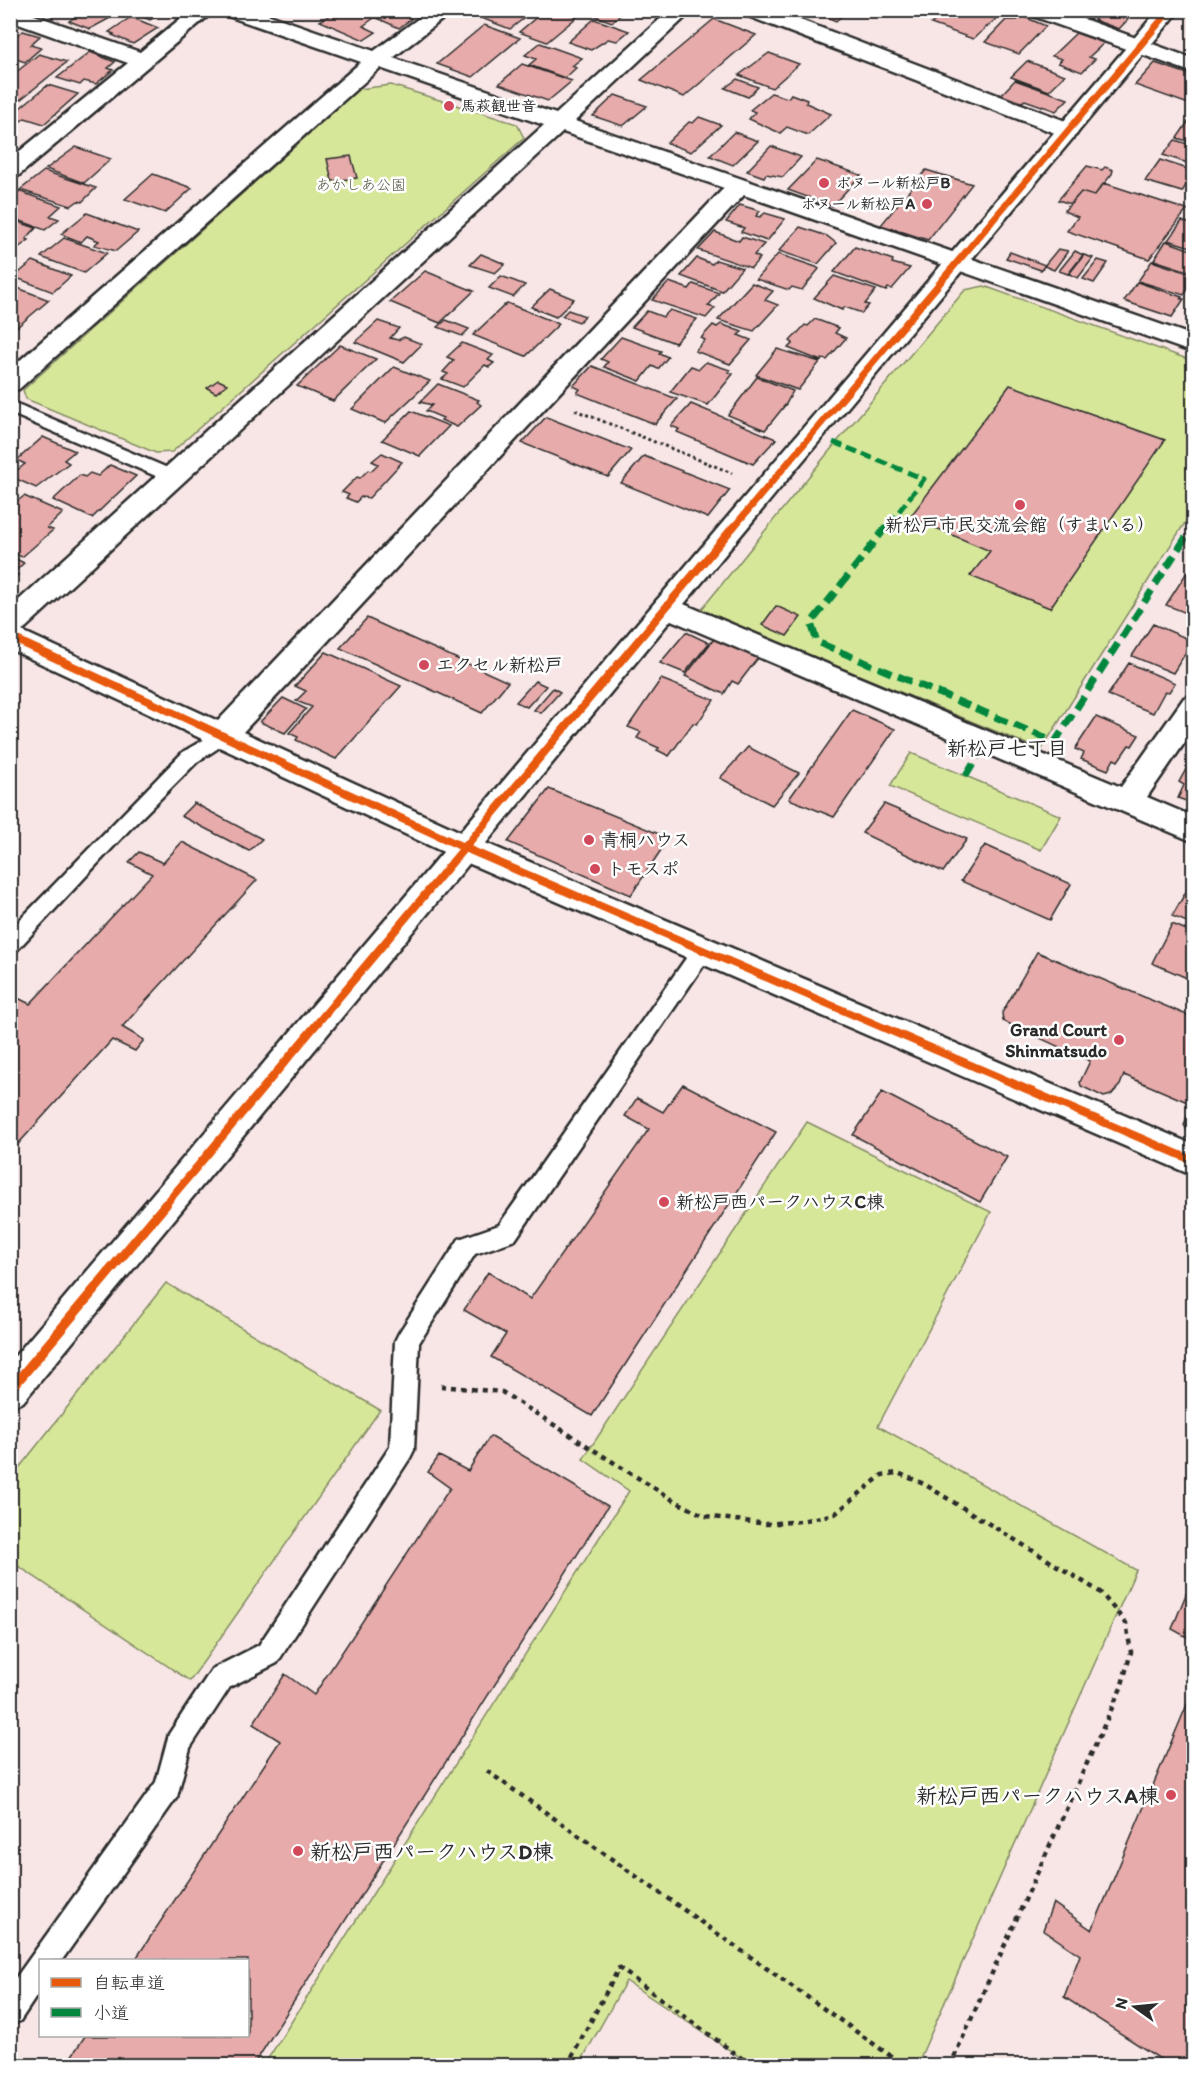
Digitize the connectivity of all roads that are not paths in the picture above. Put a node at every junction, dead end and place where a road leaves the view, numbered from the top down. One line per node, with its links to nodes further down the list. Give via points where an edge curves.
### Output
1 (205, 10): 11 (street)
2 (233, 10): 10 (street)
3 (444, 10): 10 (street)
4 (683, 10): 13 (street)
5 (753, 10): 14 (street)
6 (1038, 10): 9 (street)
7 (1170, 10): 9 (street)
8 (10, 15): 11 (street)
9 (1140, 47): 12 (street); 14 (street)
10 (377, 59): 13 (street); 19 (street)
11 (144, 61): 15 (street)
12 (1194, 67)
13 (560, 123): 16 (street); 21 (street)
14 (1068, 130): 17 (street)
15 (10, 171)
16 (740, 185): 17 (street); 26 (street)
17 (959, 261): 18 (street); 22 (street)
18 (1194, 345)
19 (10, 383)
20 (10, 406): 21 (lane)
21 (171, 476): 23 (street)
22 (667, 607): 27 (street); 29 (street)
23 (10, 625)
24 (10, 637): 26 (street)
25 (1193, 709): 27 (street)
26 (222, 736): 29 (street); 30 (lane, via 190,757)
27 (1127, 802): 28 (street)
28 (1194, 830)
29 (465, 848): 31 (street); 33 (street)
30 (10, 944)
31 (702, 950): 32 (street); 34 (lane, via 507,1233 467,1246 407,1341 402,1450 267,1654 221,1678 178,1743 168,1788)
32 (1194, 1161)
33 (10, 1390)
34 (47, 1959)
35 (39, 1969): 36 (lane)
36 (10, 2011)

